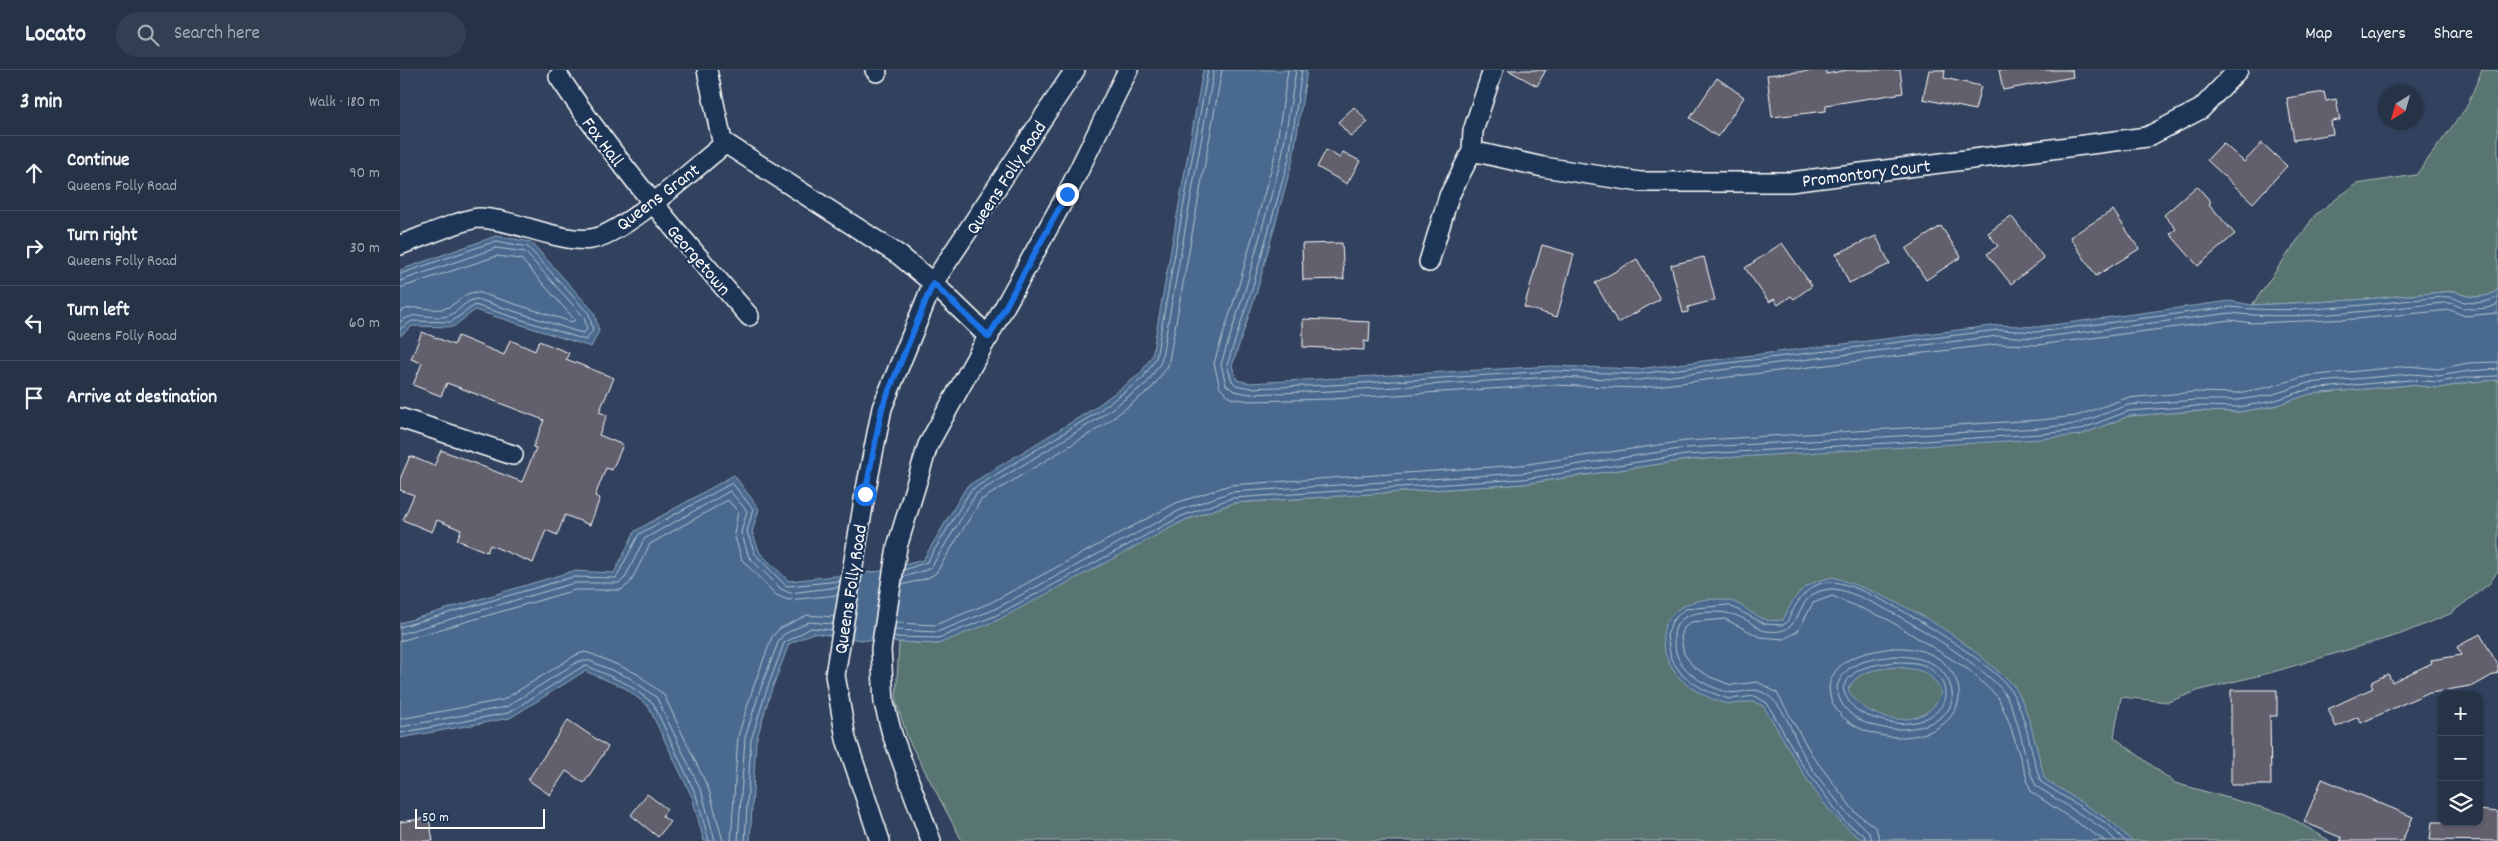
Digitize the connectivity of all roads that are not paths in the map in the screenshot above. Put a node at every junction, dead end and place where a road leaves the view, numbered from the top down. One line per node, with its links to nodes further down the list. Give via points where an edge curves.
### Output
1 (707, 70): 7 (street)
2 (1075, 70): 12 (street, Queens Folly Road)
3 (1128, 70): 14 (street, via 1067,194)
4 (1493, 70): 8 (street, via 1473,131)
5 (2238, 70): 8 (street, Promontory Court, via 2201,109 2147,137 1790,182 1640,182 1543,167)
6 (559, 77): 9 (street, Fox Hall, via 594,129)
7 (722, 141): 9 (street, Queens Grant, via 721,147); 12 (street, via 899,255)
8 (1472, 151): 11 (street, via 1449,196)
9 (652, 203): 10 (street, Queens Grant, via 609,233 591,239 565,237 478,218); 13 (street, Georgetown)
10 (400, 245)
11 (1429, 262)
12 (933, 283): 14 (street); 17 (street, Queens Folly Road, via 882,408 835,675 846,739)
13 (749, 316)
14 (989, 337): 18 (street, via 928,445 898,547 881,649 884,703 892,734)
15 (400, 418): 16 (street)
16 (513, 455)
17 (880, 841)
18 (931, 841)

